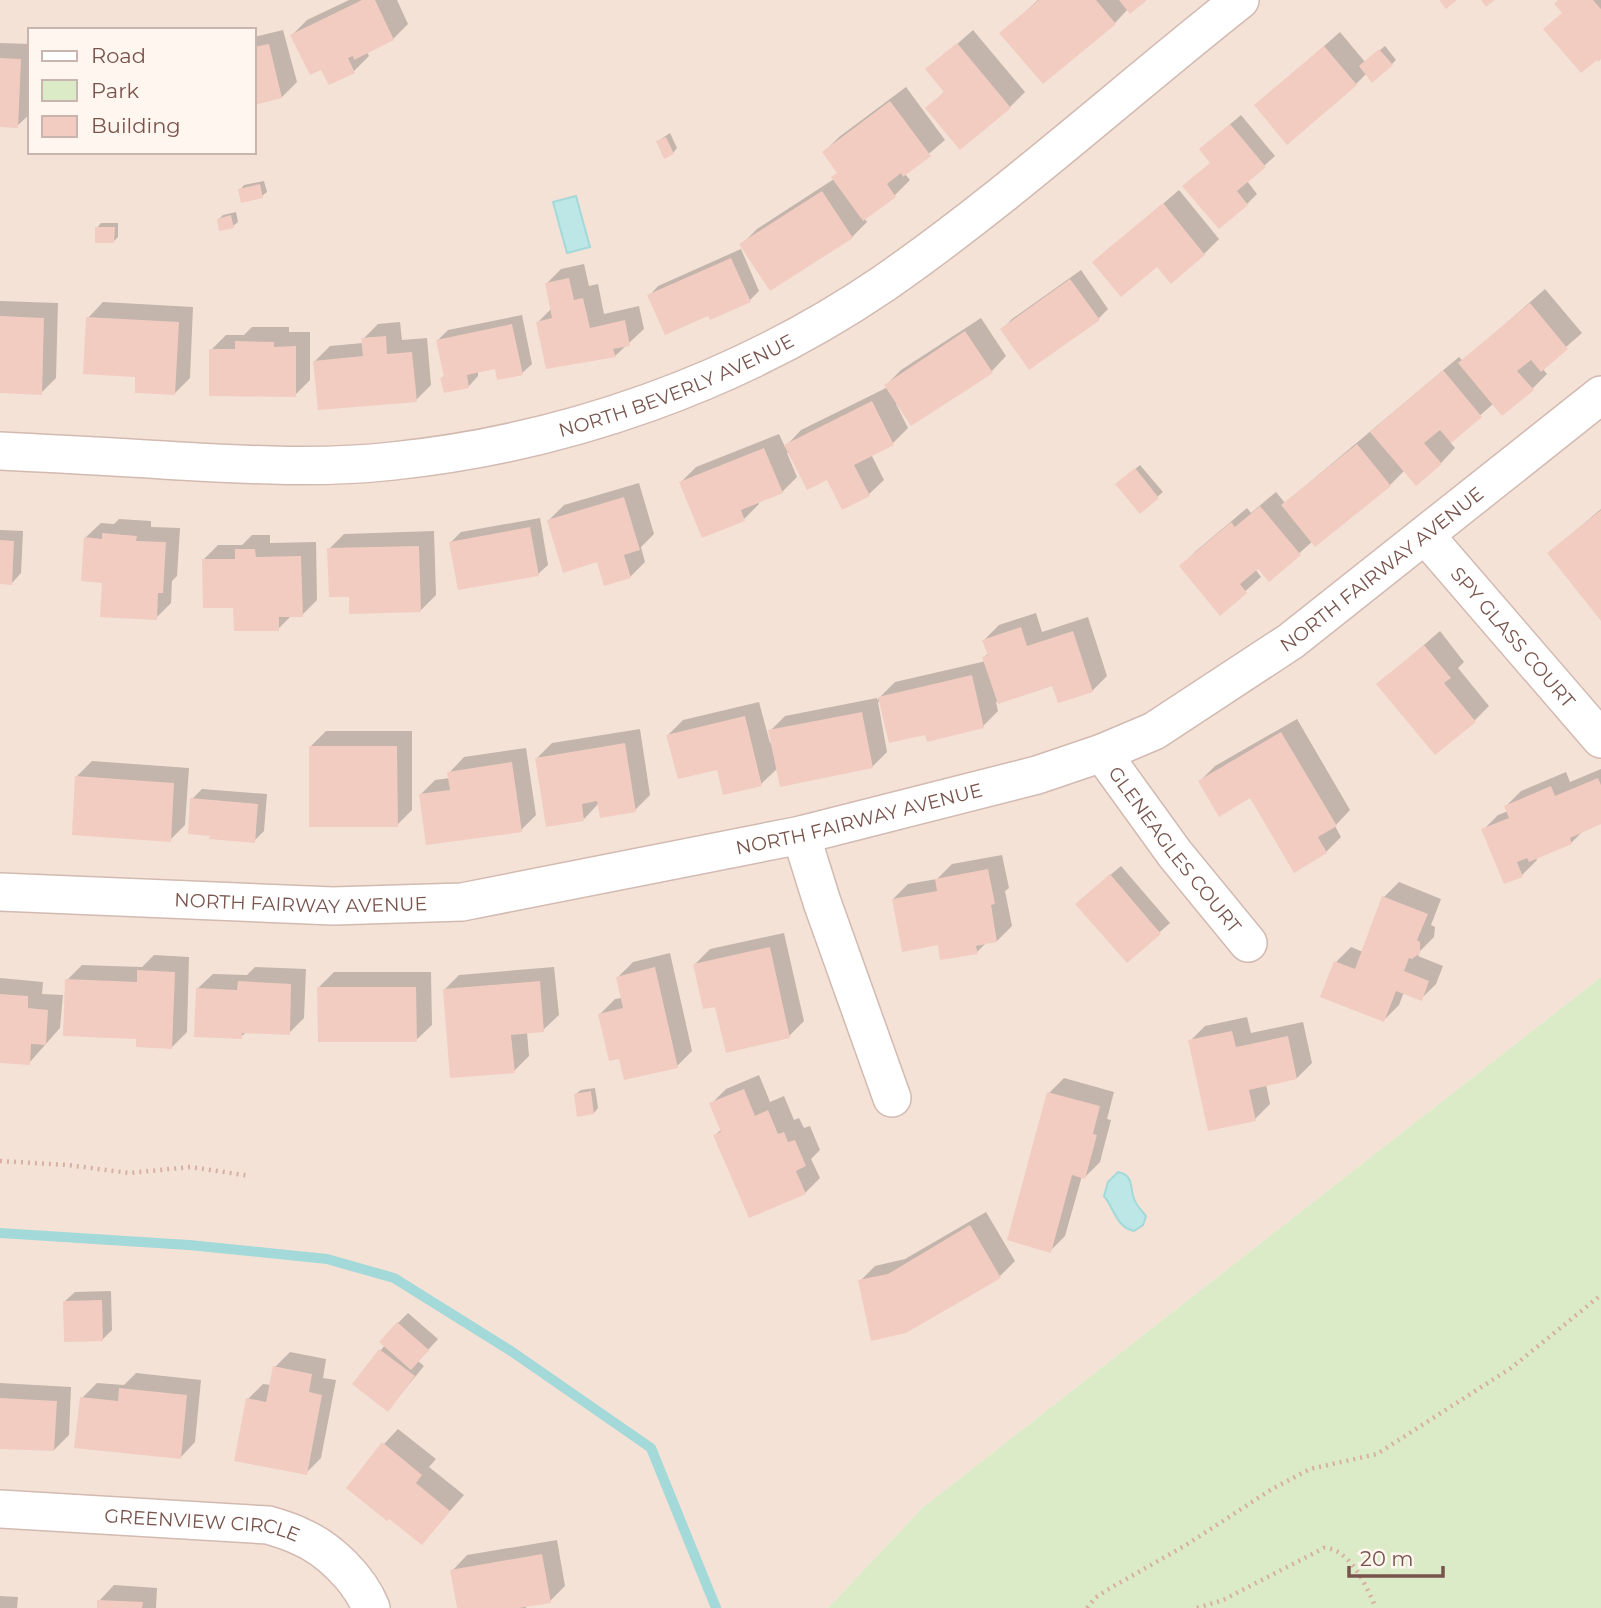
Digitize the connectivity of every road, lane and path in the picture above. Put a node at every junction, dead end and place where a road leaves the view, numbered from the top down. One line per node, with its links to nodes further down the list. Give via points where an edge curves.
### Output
1 (1240, 0): 3 (street, NORTH BEVERLY AVENUE, via 967,222 882,284 808,330 655,401 475,450 392,461 254,465)
2 (1601, 395): 4 (street, NORTH FAIRWAY AVENUE)
3 (0, 450)
4 (1425, 535): 5 (street, SPY GLASS COURT); 6 (street, NORTH FAIRWAY AVENUE, via 1280,649 1154,731)
5 (1601, 739)
6 (1102, 753): 7 (street, NORTH FAIRWAY AVENUE, via 1037,775); 9 (street, GLENEAGLES COURT, via 1175,854)
7 (801, 835): 8 (street, NORTH FAIRWAY AVENUE, via 462,902 333,906); 10 (street)
8 (0, 892)
9 (1248, 943)
10 (892, 1098)
11 (0, 1161): 12 (path, via 130,1173 191,1167)
12 (250, 1176)
13 (1601, 1295): 16 (path, via 1511,1368 1387,1448 1310,1469 1272,1489 1107,1590)
14 (0, 1510): 15 (street, GREENVIEW CIRCLE, via 268,1525 301,1536 330,1555)
15 (371, 1608)
16 (1087, 1608)
17 (1197, 1608): 18 (path, via 1223,1601 1332,1548 1355,1569)
18 (1376, 1608)

